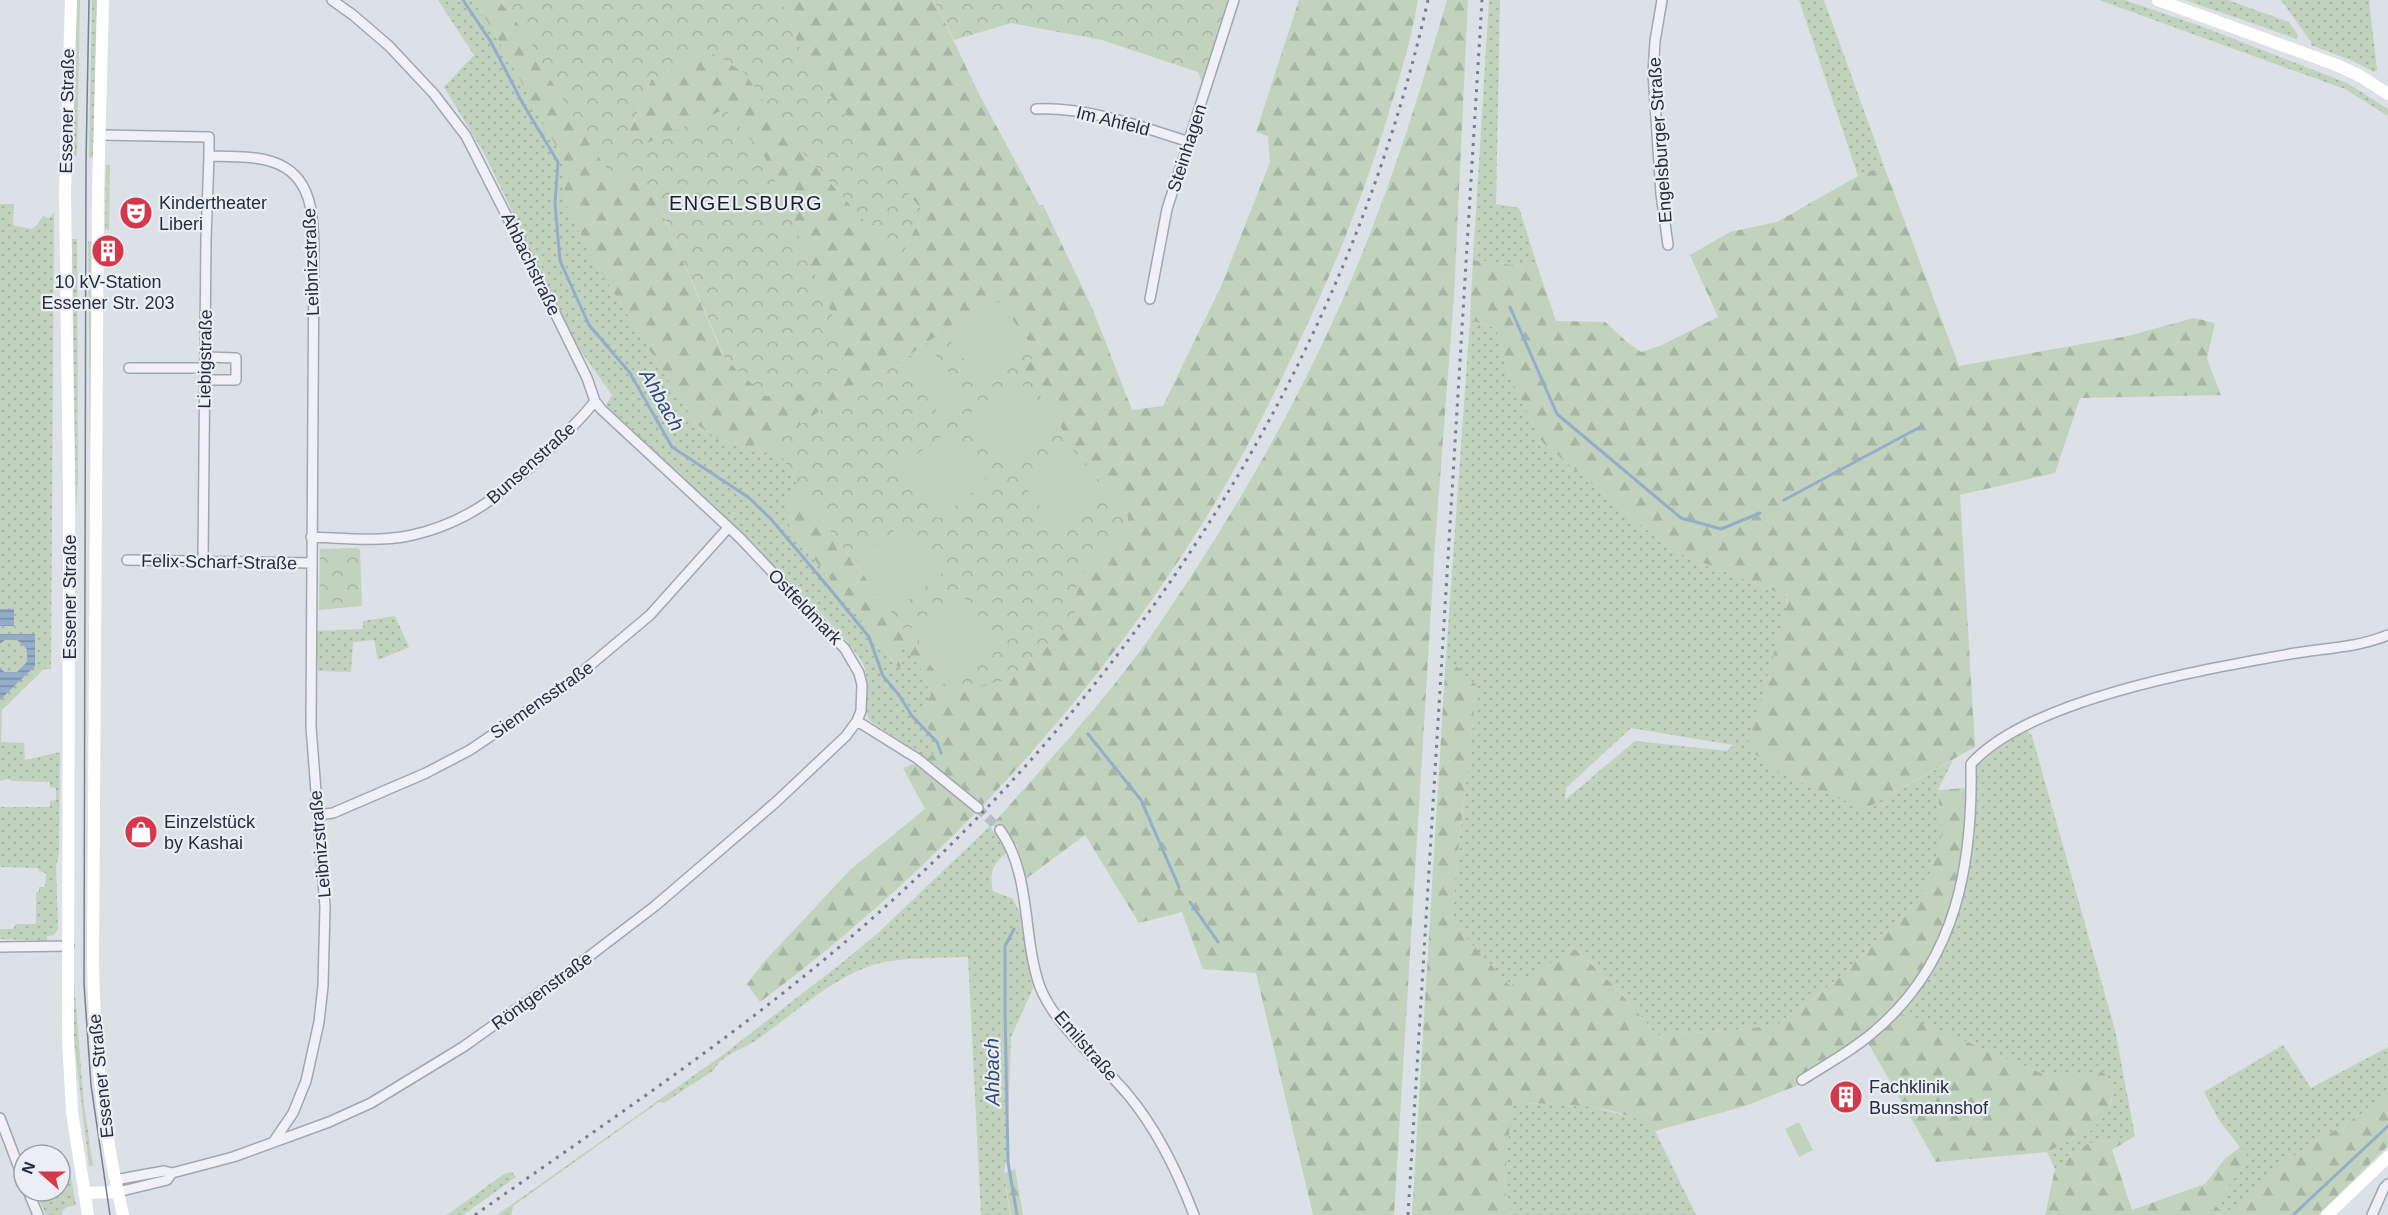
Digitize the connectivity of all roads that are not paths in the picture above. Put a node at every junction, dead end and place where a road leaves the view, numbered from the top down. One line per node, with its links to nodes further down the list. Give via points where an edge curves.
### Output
1 (71, 0): 29 (main road, Essener Straße, via 65,192 70,518)
2 (104, 0): 9 (main road, Essener Straße)
3 (332, 0): 18 (street, Ahbachstraße, via 389,46 466,136)
4 (1234, 0): 10 (street, Steinhagen)
5 (1662, 0): 12 (street, Engelsburger Straße, via 1653,73 1660,194)
6 (2158, 0): 7 (main road, via 2339,66)
7 (2388, 94)
8 (1036, 109): 10 (street, Im Ahfeld, via 1060,108 1093,114)
9 (99, 135): 11 (street, via 209,137); 37 (main road, Essener Straße, via 93,959 95,1044)
10 (1189, 142): 13 (street, Steinhagen, via 1167,209)
11 (209, 156): 14 (street, Liebigstraße); 20 (street, Leibnizstraße, via 247,157 285,165 308,198 314,244)
12 (1668, 245)
13 (1150, 299)
14 (206, 357): 16 (street, Liebigstraße); 17 (street, via 236,358 236,380)
15 (129, 368): 16 (street)
16 (205, 368): 17 (street, Liebigstraße)
17 (205, 380): 22 (street, Liebigstraße)
18 (595, 401): 19 (street, Ahbachstraße); 20 (street, Bunsenstraße, via 529,469 474,513 407,536)
19 (728, 528): 25 (street, Ostfeldmark, via 845,649 862,685); 27 (street, Siemensstraße, via 650,615 578,677 527,713 426,773 333,813)
20 (311, 537): 23 (street, Leibnizstraße)
21 (128, 560): 22 (street, Felix-Scharf-Straße)
22 (203, 561): 23 (street, Felix-Scharf-Straße)
23 (310, 563): 27 (street, Leibnizstraße, via 311,727)
24 (2388, 635): 31 (street, via 2343,647 2228,664 2133,687 2068,707 1983,749 1971,764 1965,871 1945,938 1911,991 1877,1029)
25 (857, 721): 26 (street, via 918,759); 33 (street, Röntgenstraße, via 838,745 716,855 519,1009 371,1102)
26 (978, 808)
27 (318, 815): 33 (street, Leibnizstraße, via 325,907 320,1013 306,1081 293,1113)
28 (1000, 830): 43 (street, Emilstraße, via 1013,853 1041,989 1060,1021 1140,1110 1163,1147)
29 (69, 946): 30 (street); 40 (main road, Essener Straße, via 70,1083)
30 (0, 947)
31 (1802, 1080)
32 (0, 1118): 34 (street)
33 (274, 1141): 36 (street, Röntgenstraße)
34 (12, 1150)
35 (2388, 1157): 44 (main road)
36 (172, 1173): 37 (street, Röntgenstraße); 39 (street, Röntgenstraße, via 167,1180)
37 (115, 1180): 39 (main road, Essener Straße); 40 (main road)
38 (2388, 1184): 45 (street)
39 (118, 1192): 40 (main road); 42 (main road, Essener Straße)
40 (84, 1193): 41 (main road, Essener Straße)
41 (88, 1215)
42 (123, 1215)
43 (1194, 1215)
44 (2327, 1215)
45 (2372, 1215)

